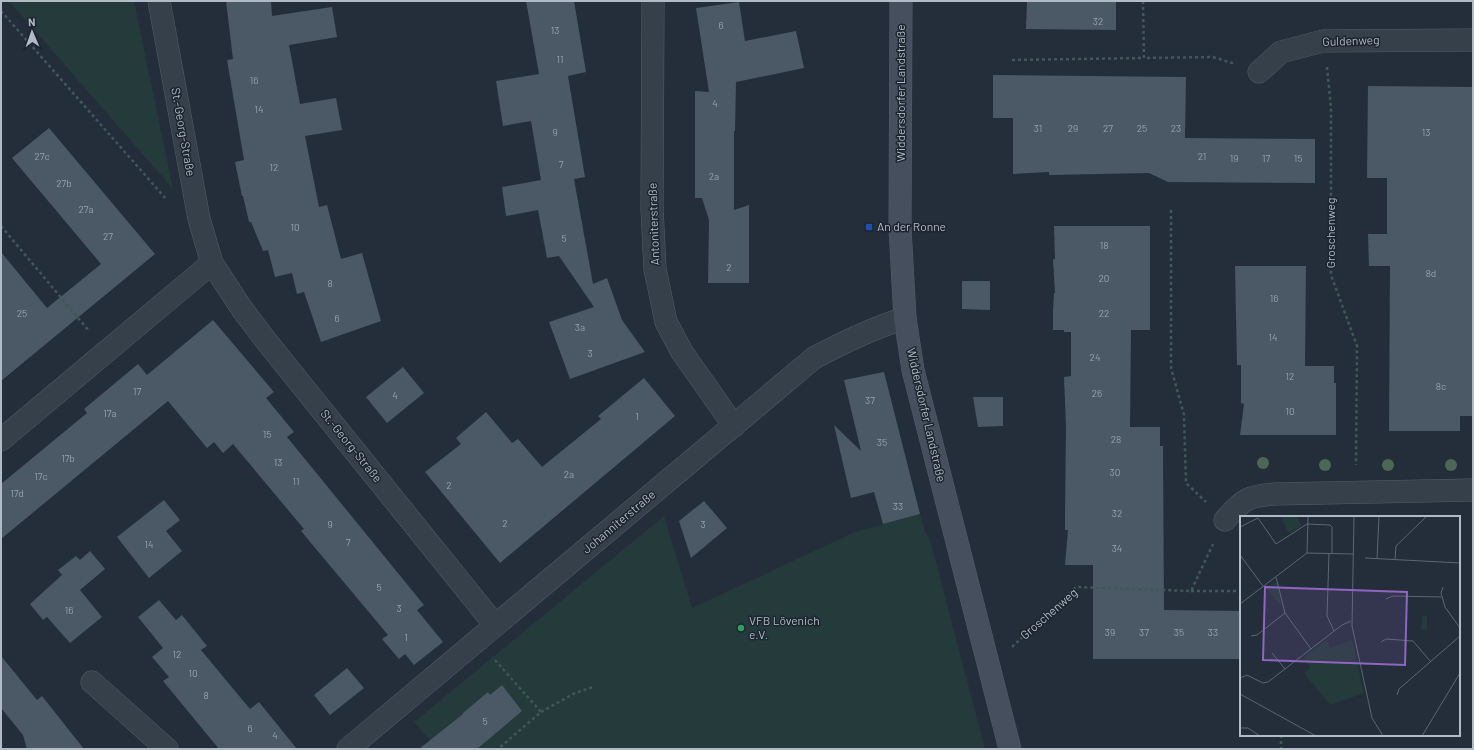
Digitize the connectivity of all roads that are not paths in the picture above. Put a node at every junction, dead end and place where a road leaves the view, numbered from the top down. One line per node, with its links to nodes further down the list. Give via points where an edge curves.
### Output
1 (158, 1): 6 (street, St.-Georg-Straße, via 199,219)
2 (652, 1): 8 (street, Antoniterstraße, via 652,209 655,270 666,322 682,352)
3 (901, 1): 7 (street, Widdersdorfer Landstraße, via 900,228)
4 (1473, 40): 5 (street, Guldenweg, via 1324,40 1281,52)
5 (1260, 72)
6 (212, 263): 9 (street); 12 (street, St.-Georg-Straße, via 267,342)
7 (905, 318): 8 (street, Johanniterstraße, via 850,339 814,358); 16 (street, Widdersdorfer Landstraße, via 913,370)
8 (734, 426): 12 (street, Johanniterstraße)
9 (1, 440)
10 (1473, 490): 11 (street, via 1256,496 1239,504)
11 (1225, 520)
12 (496, 625): 15 (street, Johanniterstraße)
13 (92, 682): 14 (street)
14 (167, 749)
15 (348, 749)
16 (1010, 749)

